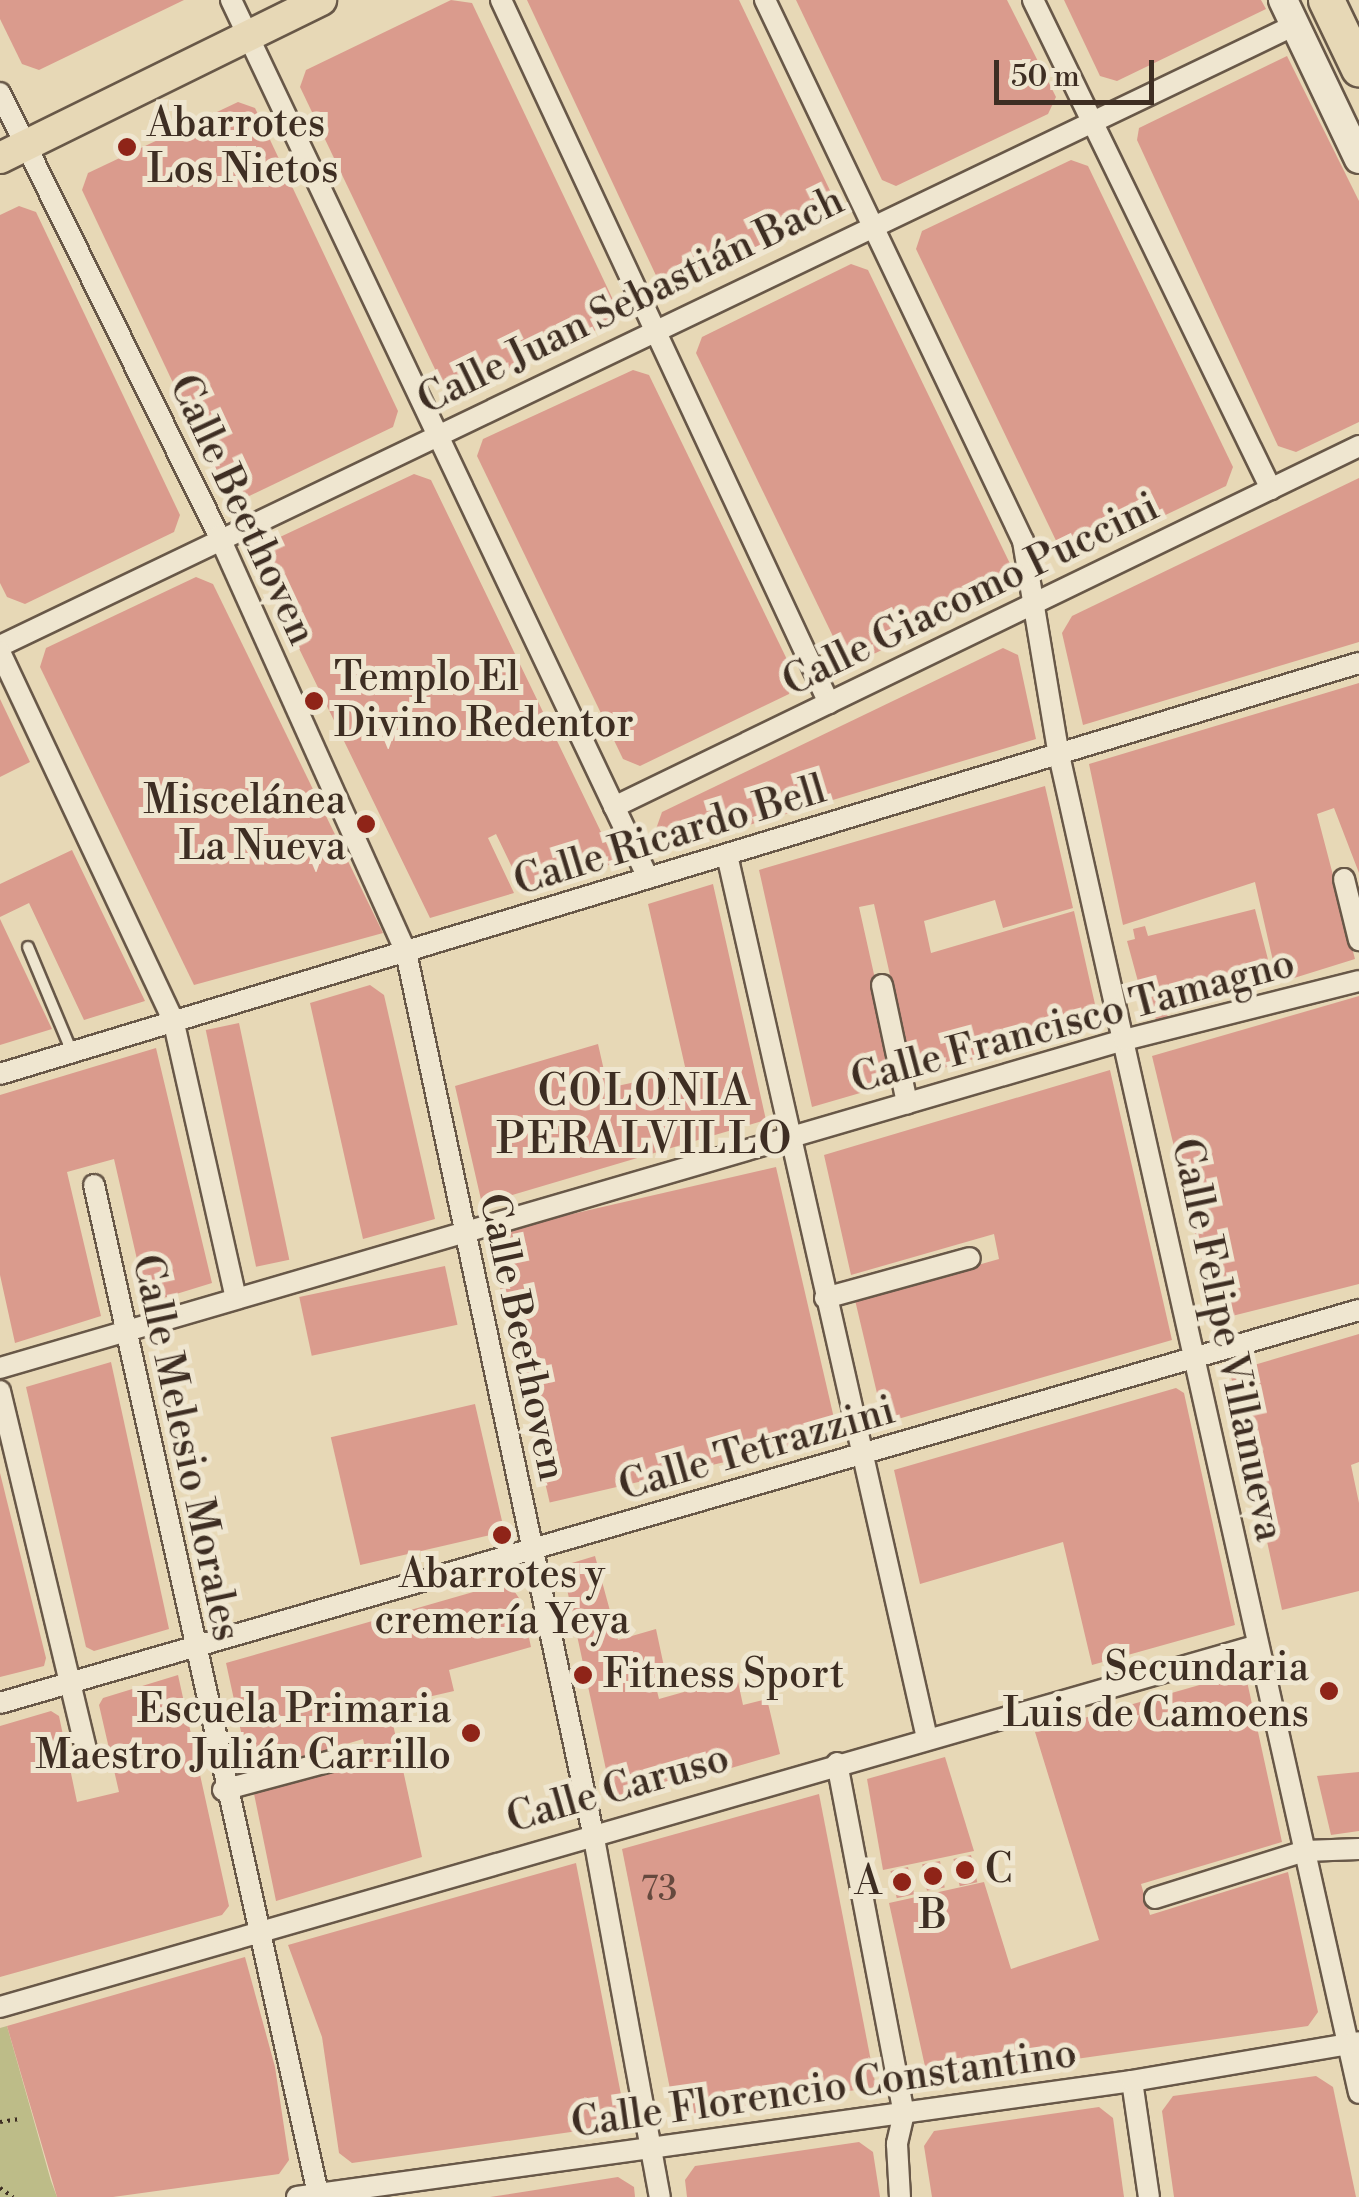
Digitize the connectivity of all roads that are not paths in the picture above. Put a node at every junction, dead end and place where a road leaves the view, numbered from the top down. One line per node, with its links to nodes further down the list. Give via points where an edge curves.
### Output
1 (231, 0): 8 (street)
2 (321, 0): 8 (main road)
3 (501, 0): 15 (street)
4 (765, 0): 14 (street, Calle Felipe Villanueva)
5 (1033, 0): 11 (street)
6 (1326, 0): 9 (highway)
7 (1289, 12): 11 (street, Calle Juan Sebastián Bach); 13 (main road)
8 (248, 35): 12 (main road); 16 (street)
9 (1359, 69)
10 (0, 93): 12 (street, Calle Beethoven)
11 (1092, 125): 14 (street, Calle Juan Sebastián Bach); 18 (street)
12 (13, 152): 19 (street, Calle Beethoven)
13 (1359, 160)
14 (870, 225): 15 (street, Calle Juan Sebastián Bach); 20 (street, Calle Felipe Villanueva, via 1024,541)
15 (654, 333): 16 (street, Calle Juan Sebastián Bach); 23 (street)
16 (436, 434): 19 (street, Calle Juan Sebastián Bach); 25 (street)
17 (1359, 446): 18 (street, Calle Giacomo Puccini)
18 (1270, 489): 20 (street, Calle Giacomo Puccini)
19 (219, 536): 21 (street, Calle Juan Sebastián Bach); 31 (street, Calle Beethoven)
20 (1038, 600): 23 (street, Calle Giacomo Puccini); 24 (street, Calle Felipe Villanueva, via 1036,632)
21 (0, 648): 34 (street)
22 (1359, 663): 24 (street, Calle Ricardo Bell)
23 (830, 703): 25 (street, Calle Giacomo Puccini)
24 (1059, 755): 26 (street, Calle Ricardo Bell); 35 (street, Calle Felipe Villanueva)
25 (614, 807): 27 (street)
26 (727, 855): 27 (street, Calle Ricardo Bell); 39 (street)
27 (648, 878): 31 (street, Calle Ricardo Bell)
28 (1344, 879): 29 (street)
29 (1359, 940)
30 (28, 947): 36 (lane)
31 (406, 952): 34 (street, Calle Ricardo Bell); 41 (street, Calle Beethoven)
32 (1359, 982): 35 (street, Calle Francisco Tamagno)
33 (882, 984): 38 (street)
34 (173, 1019): 36 (street, Calle Ricardo Bell); 43 (street)
35 (1124, 1040): 38 (street, Calle Francisco Tamagno); 47 (street, Calle Felipe Villanueva)
36 (72, 1052): 37 (street, Calle Ricardo Bell)
37 (0, 1074)
38 (907, 1104): 39 (street, Calle Francisco Tamagno)
39 (788, 1136): 41 (street, Calle Francisco Tamagno); 44 (street)
40 (94, 1185): 46 (street, Calle Melesio Morales)
41 (464, 1229): 43 (street, Calle Francisco Tamagno); 51 (street, Calle Beethoven)
42 (970, 1258): 44 (street)
43 (236, 1298): 46 (street, Calle Francisco Tamagno)
44 (825, 1298): 50 (street)
45 (1359, 1310): 47 (street, Calle Tetrazzini)
46 (124, 1330): 48 (street, Calle Francisco Tamagno); 53 (street, Calle Melesio Morales)
47 (1195, 1356): 50 (street, Calle Tetrazzini); 52 (street, Calle Felipe Villanueva)
48 (0, 1368)
49 (0, 1392): 54 (street)
50 (863, 1456): 51 (street, Calle Tetrazzini); 56 (street)
51 (531, 1549): 53 (street, Calle Tetrazzini); 61 (street, Calle Beethoven)
52 (1258, 1645): 56 (street, Calle Caruso); 63 (street, Calle Felipe Villanueva)
53 (194, 1648): 54 (street, Calle Tetrazzini); 60 (street, Calle Melesio Morales)
54 (70, 1682): 55 (street, Calle Tetrazzini); 57 (street)
55 (0, 1702)
56 (928, 1738): 59 (street, Calle Caruso)
57 (88, 1758)
58 (346, 1758): 60 (street)
59 (837, 1762): 61 (street, Calle Caruso); 70 (street)
60 (224, 1790): 65 (street, Calle Melesio Morales)
61 (592, 1833): 65 (street, Calle Caruso); 71 (street, Calle Beethoven)
62 (1359, 1849): 63 (street)
63 (1305, 1851): 64 (street); 67 (street, Calle Felipe Villanueva)
64 (1155, 1898)
65 (256, 1930): 66 (street, Calle Caruso); 73 (street, Calle Melesio Morales)
66 (0, 2007)
67 (1354, 2042): 68 (street, Calle Florencio Constantino); 69 (street, Calle Felipe Villanueva)
68 (1132, 2081): 70 (street, Calle Florencio Constantino); 76 (street)
69 (1359, 2094)
70 (904, 2113): 71 (street, Calle Florencio Constantino); 75 (street, via 897,2144)
71 (653, 2147): 72 (street, Calle Florencio Constantino); 74 (street, Calle Beethoven)
72 (416, 2189): 73 (street, Calle Florencio Constantino)
73 (308, 2196)
74 (660, 2197)
75 (900, 2197)
76 (1149, 2197)

